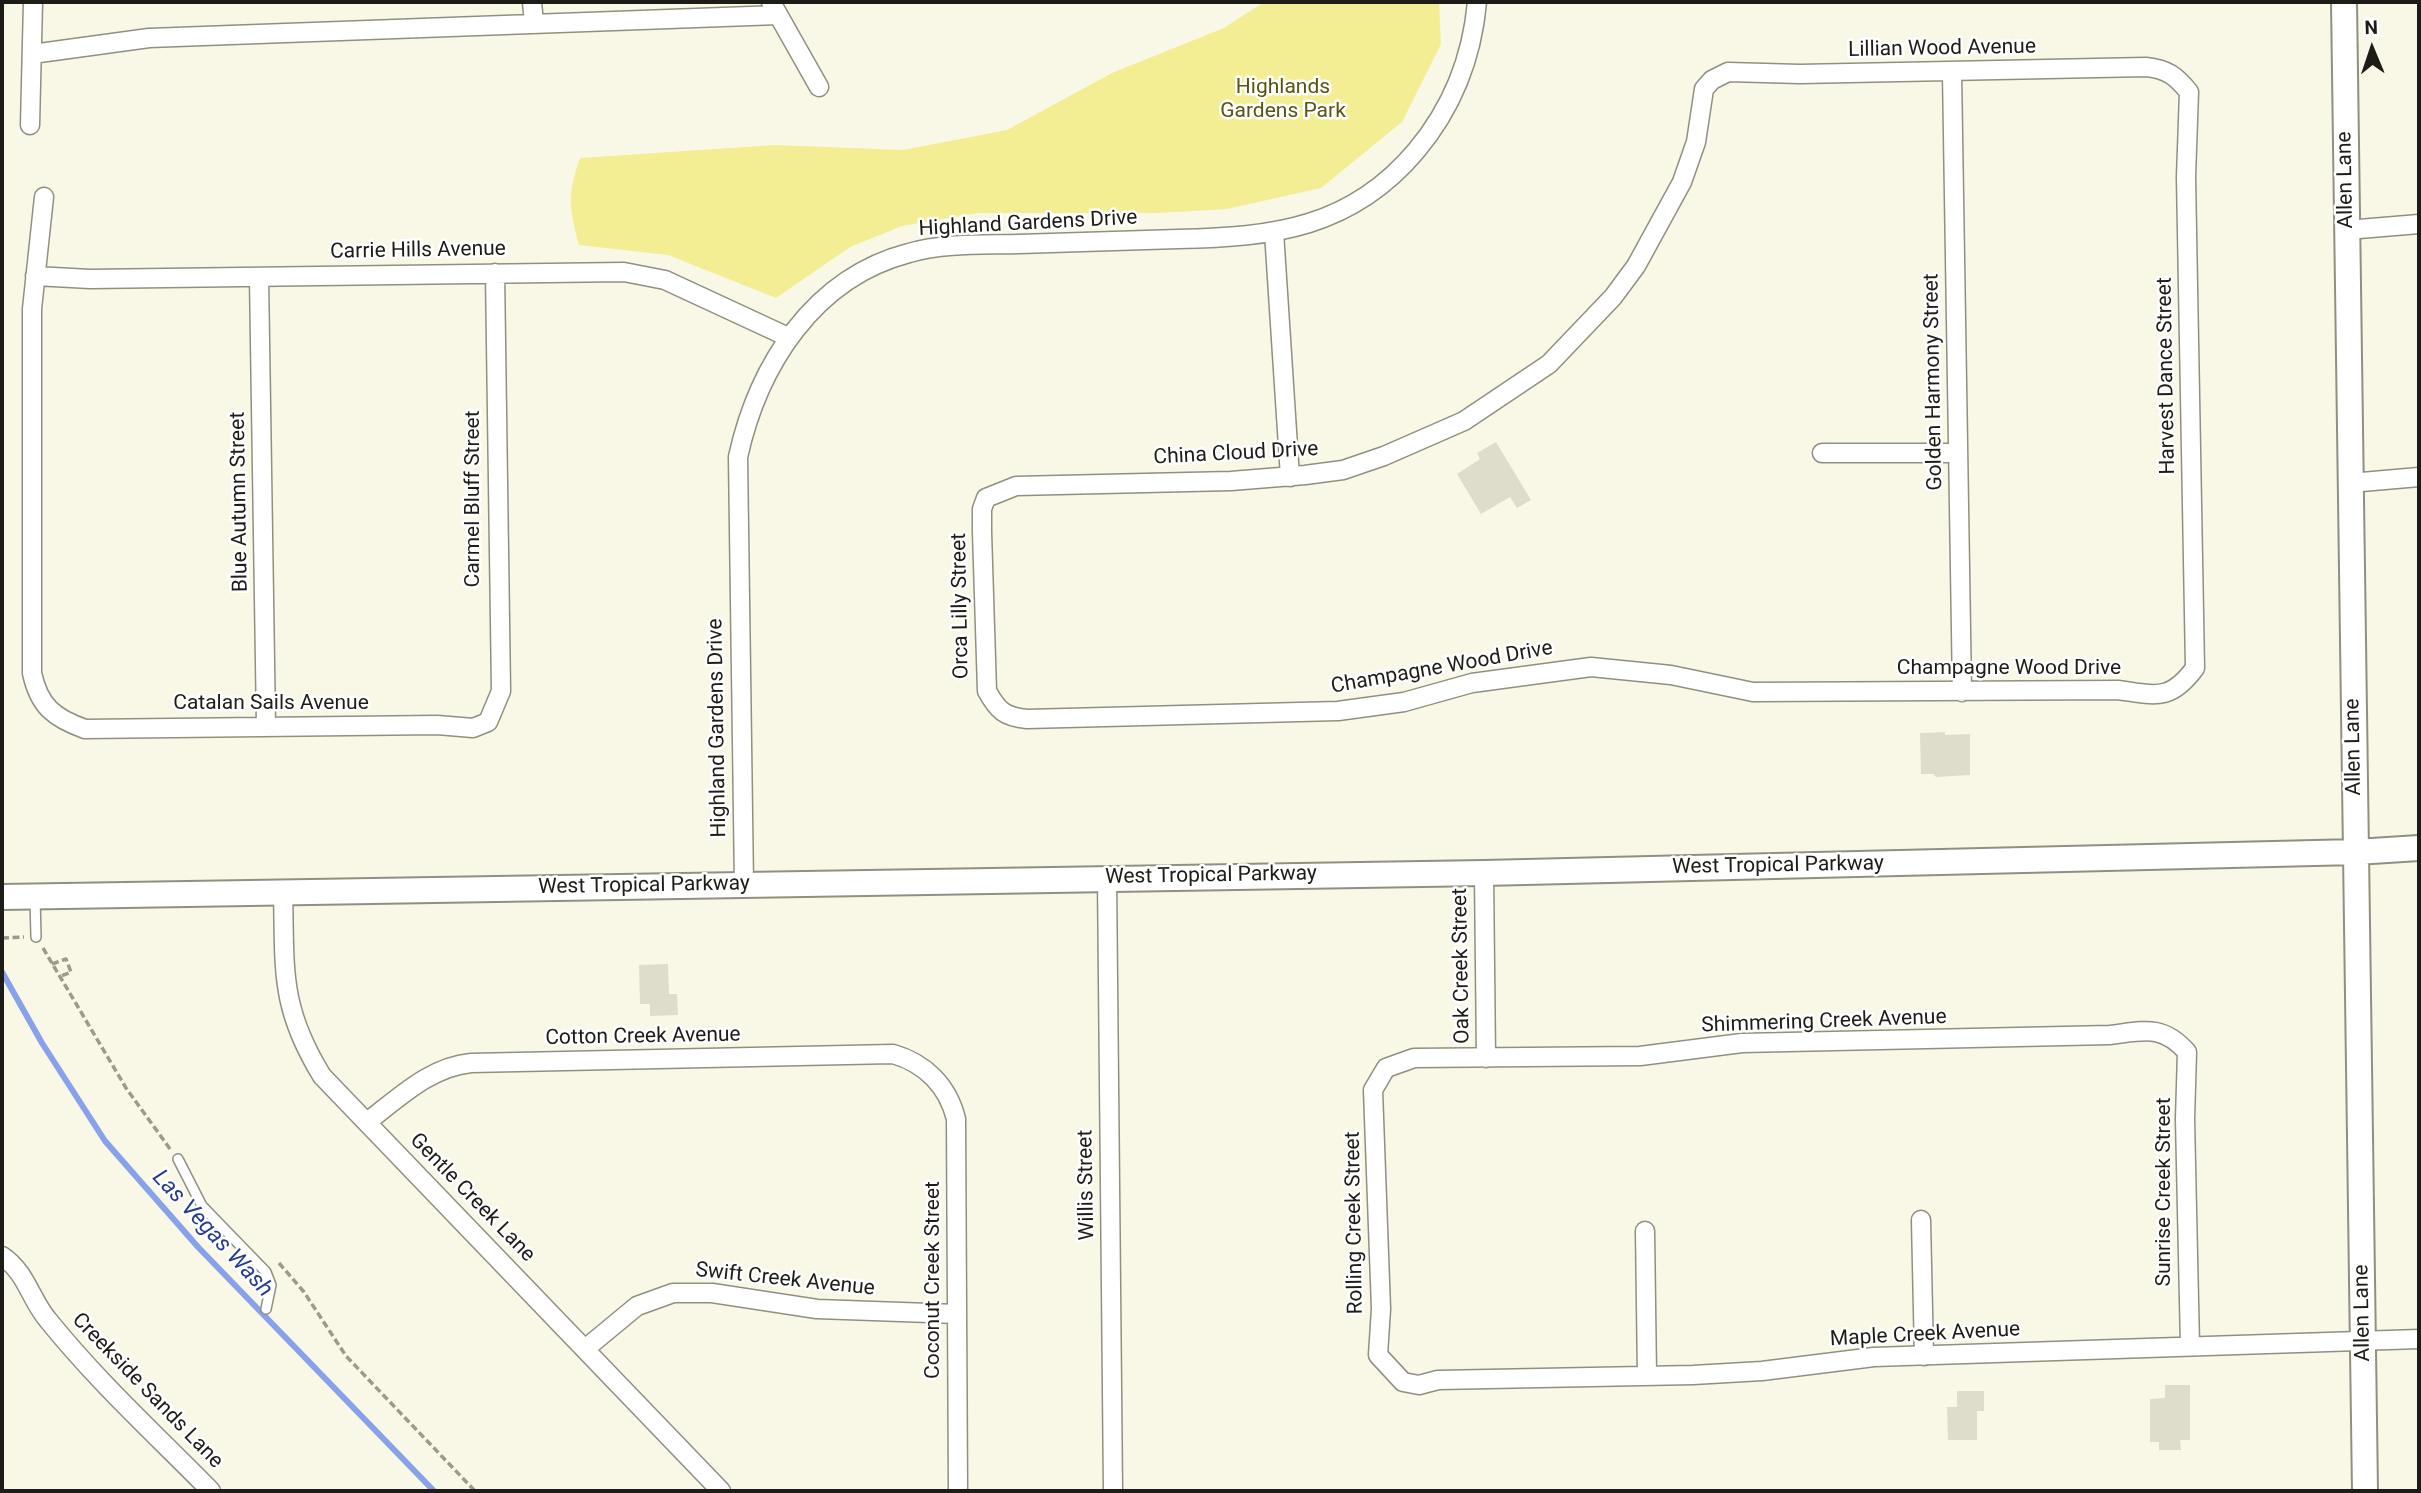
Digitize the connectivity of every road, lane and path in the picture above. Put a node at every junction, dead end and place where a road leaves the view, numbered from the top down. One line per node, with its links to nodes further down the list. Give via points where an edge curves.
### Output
1 (33, 2): 7 (street)
2 (532, 2): 6 (street)
3 (1478, 2): 16 (street, Highland Gardens Drive, via 1473,41 1447,108 1399,171 1338,213)
4 (2344, 2): 15 (main road, Allen Lane)
5 (774, 8): 6 (street); 11 (street)
6 (534, 23): 7 (street, via 149,38)
7 (32, 54): 12 (street)
8 (1952, 72): 9 (street, Lillian Wood Avenue, via 2146,67); 10 (street, Lillian Wood Avenue, via 1740,70); 22 (street, Golden Harmony Street)
9 (2172, 74): 27 (street, Harvest Dance Street, via 2189,92 2190,113 2186,177 2195,668)
10 (1712, 80): 23 (street, China Cloud Drive, via 1700,99 1696,142 1682,182 1653,238 1614,297 1549,364 1464,421 1425,440 1343,470)
11 (819, 87)
12 (30, 125)
13 (44, 197): 18 (street)
14 (2419, 224): 15 (street)
15 (2347, 230): 25 (main road, Allen Lane)
16 (1274, 232): 20 (street, Highland Gardens Drive, via 1249,237 933,247 867,269 839,287); 23 (street)
17 (495, 273): 19 (street, Carrie Hills Avenue); 20 (street, Carrie Hills Avenue, via 645,274); 30 (street, Carmel Bluff Street, via 501,691)
18 (35, 276): 19 (street, Carrie Hills Avenue); 31 (street, Catalan Sails Avenue, via 32,673 36,692 55,716 85,729)
19 (259, 277): 31 (street, Blue Autumn Street)
20 (788, 337): 36 (street, Highland Gardens Drive, via 756,396 738,457)
21 (1822, 453): 22 (street)
22 (1958, 453): 28 (street, Golden Harmony Street)
23 (1290, 477): 26 (street, China Cloud Drive, via 1016,485)
24 (2419, 477): 25 (street)
25 (2350, 483): 33 (main road, Allen Lane)
26 (986, 498): 29 (street, Orca Lilly Street, via 982,509 985,678 986,691)
27 (2185, 682): 28 (street, Champagne Wood Drive, via 2154,696 2118,690)
28 (1962, 692): 29 (street, Champagne Wood Drive, via 1753,692 1671,674 1591,667 1472,683 1404,702 1338,711 1027,719 1008,717)
29 (998, 710)
30 (488, 722): 31 (street, Catalan Sails Avenue, via 473,728)
31 (266, 726)
32 (2419, 848): 33 (main road, West Tropical Parkway)
33 (2356, 852): 34 (main road, West Tropical Parkway); 56 (main road, Allen Lane)
34 (1484, 873): 35 (main road, West Tropical Parkway); 45 (street, Oak Creek Street)
35 (1107, 878): 36 (main road, West Tropical Parkway); 67 (street, Willis Street)
36 (744, 885): 37 (main road, West Tropical Parkway)
37 (283, 891): 38 (main road, West Tropical Parkway); 48 (street, Gentle Creek Lane, via 285,978 294,1023 322,1076)
38 (35, 896): 39 (main road, West Tropical Parkway); 40 (lane)
39 (2, 897)
40 (36, 937): 41 (path); 42 (path)
41 (2, 938)
42 (52, 964): 43 (path); 43 (path, via 66,959 71,972)
43 (59, 977): 49 (path, via 126,1088)
44 (2178, 1041): 45 (street, Shimmering Creek Avenue, via 2155,1031 1742,1043 1640,1056); 58 (street, Sunrise Creek Street, via 2187,1052 2189,1065 2185,1119)
45 (1486, 1058): 46 (street, Shimmering Creek Avenue, via 1414,1058)
46 (1386, 1068): 61 (street, Rolling Creek Street, via 1377,1078 1373,1105 1381,1309 1378,1355)
47 (932, 1076): 48 (street, Cotton Creek Avenue, via 893,1054 471,1063 435,1072); 55 (street, Coconut Creek Street, via 946,1092 956,1119)
48 (368, 1122): 59 (street, Gentle Creek Lane)
49 (178, 1159): 54 (lane, via 202,1206 266,1272 271,1285)
50 (1921, 1220): 60 (street)
51 (1645, 1231): 62 (street)
52 (2, 1256): 63 (street, Creekside Sands Lane, via 21,1273 45,1318 71,1348)
53 (272, 1257): 64 (path, via 304,1292 346,1356)
54 (266, 1309)
55 (957, 1314): 59 (street, Swift Creek Avenue, via 817,1309 712,1293 673,1293 637,1306); 66 (street, Coconut Creek Street)
56 (2363, 1339): 57 (street, Maple Creek Avenue); 58 (street, Maple Creek Avenue); 68 (main road, Allen Lane)
57 (2419, 1339)
58 (2190, 1346): 60 (street, Maple Creek Avenue)
59 (585, 1349): 65 (street, Gentle Creek Lane)
60 (1924, 1356): 62 (street, Maple Creek Avenue)
61 (1394, 1375): 62 (street, Maple Creek Avenue, via 1419,1385 1438,1380)
62 (1647, 1376)
63 (211, 1491)
64 (475, 1491)
65 (721, 1491)
66 (958, 1491)
67 (1113, 1491)
68 (2365, 1491)

